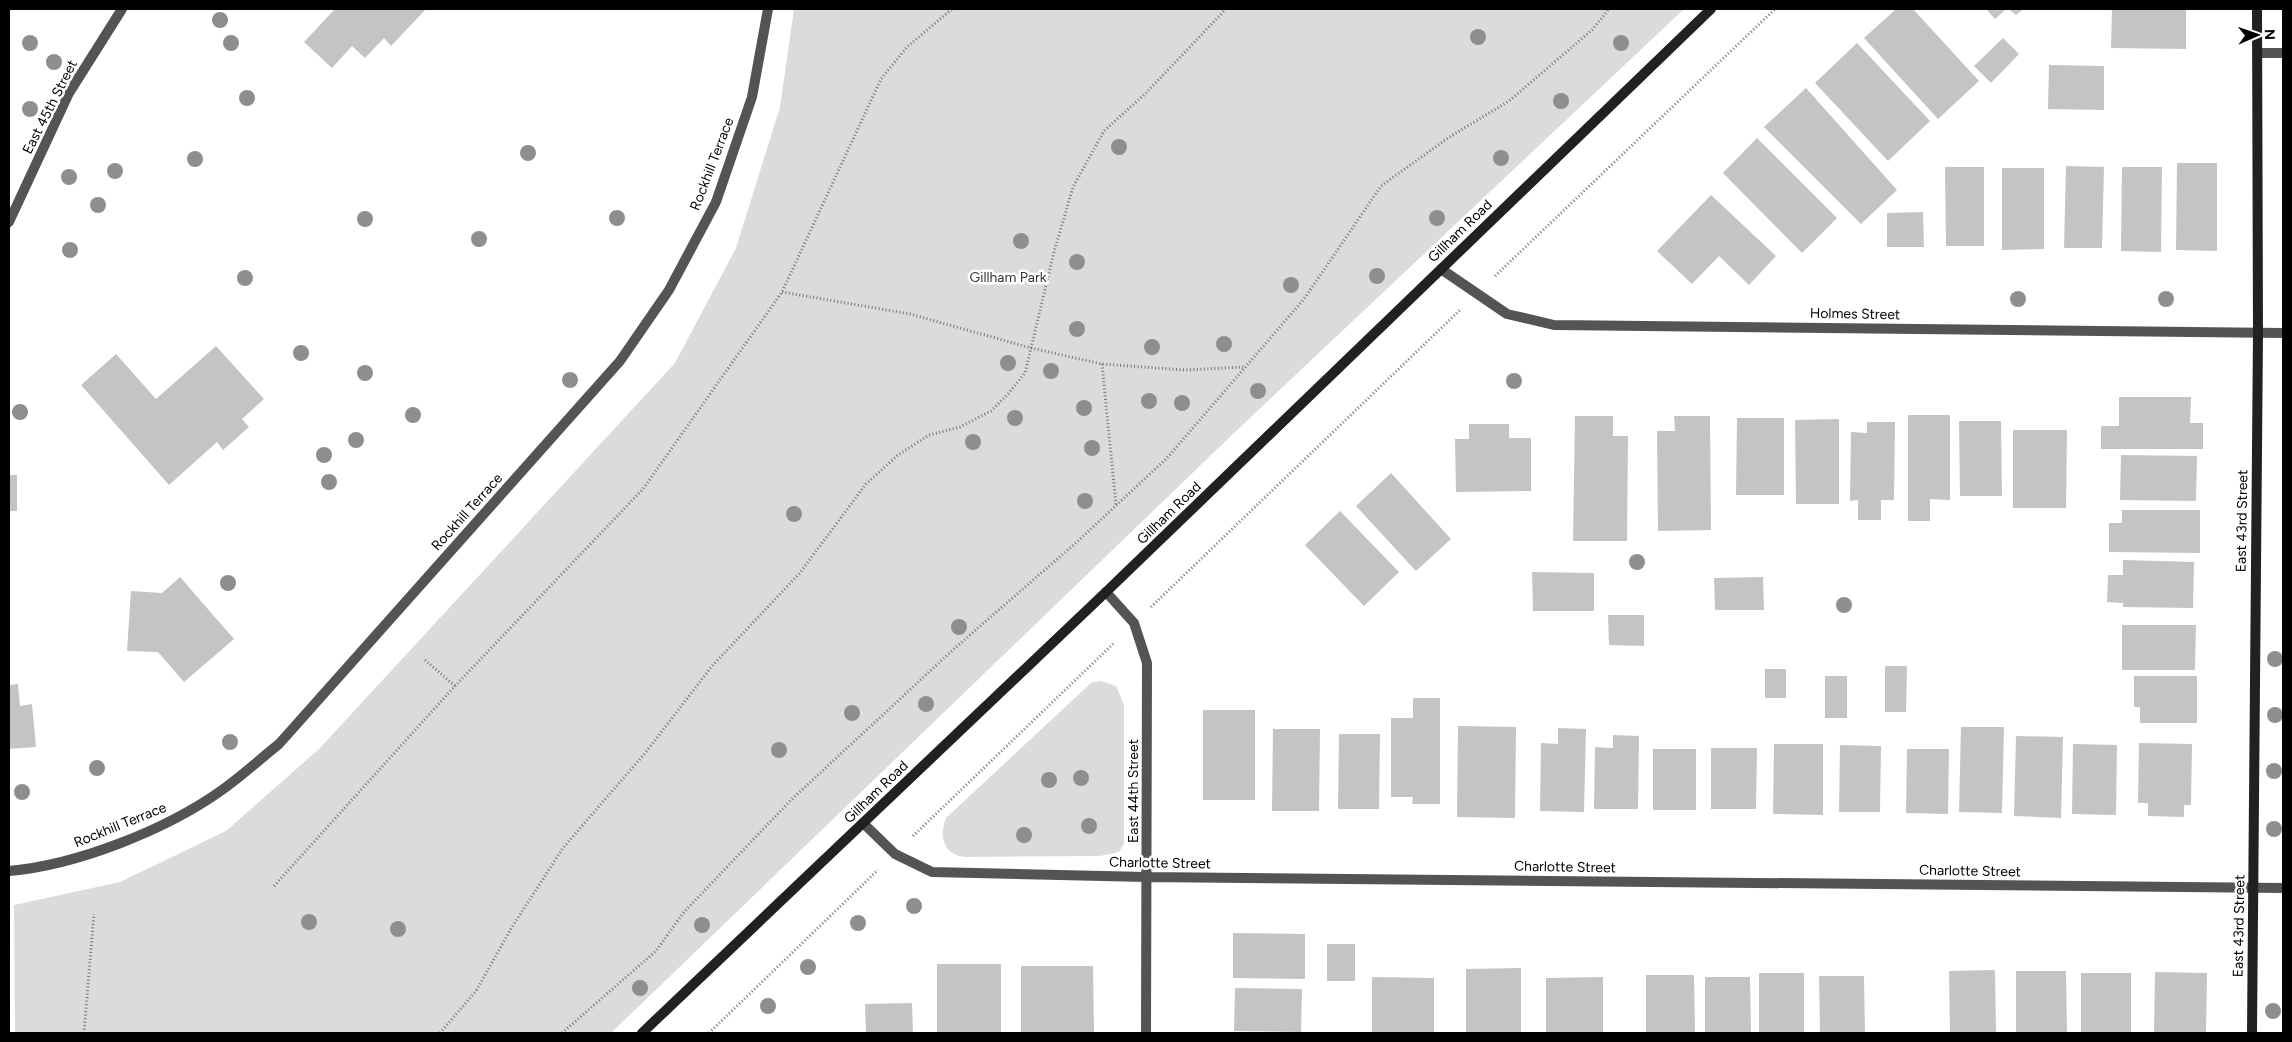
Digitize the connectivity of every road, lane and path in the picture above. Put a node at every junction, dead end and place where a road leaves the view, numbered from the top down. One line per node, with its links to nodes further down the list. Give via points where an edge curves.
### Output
1 (122, 9): 11 (street, East 45th Street, via 70,92)
2 (768, 9): 27 (street, Rockhill Terrace, via 752,97 716,202 669,290 620,361 279,744 221,791 162,825 91,854)
3 (952, 9): 13 (path, via 907,47 881,79)
4 (1226, 9): 17 (path, via 1146,93 1104,131 1073,187)
5 (1609, 9): 19 (path, via 1592,30 1509,101 1448,138 1381,186 1304,299)
6 (1711, 9): 12 (main road, Gillham Road)
7 (1775, 9): 14 (path)
8 (2258, 9): 9 (main road, East 43rd Street)
9 (2258, 53): 10 (street); 15 (main road, East 43rd Street)
10 (2283, 53)
11 (9, 222)
12 (1441, 269): 14 (street, Holmes Street); 21 (main road, Gillham Road)
13 (782, 292): 17 (path, via 910,314); 24 (path, via 643,489)
14 (1476, 295): 15 (street, Holmes Street, via 1507,314 1554,325); 22 (path)
15 (2258, 333): 16 (street, Holmes Street); 30 (main road, East 43rd Street)
16 (2283, 333)
17 (1031, 348): 18 (path); 34 (path, via 1025,373 991,411 960,427 929,435 898,455 866,484 799,574 712,666 646,752 564,848 512,927 476,991)
18 (1102, 364): 19 (path, via 1185,370); 20 (path)
19 (1244, 367): 20 (path, via 1167,458)
20 (1116, 505): 35 (path, via 791,800 684,912 656,951)
21 (1106, 592): 22 (street, East 44th Street); 25 (main road, Gillham Road)
22 (1134, 624): 26 (path); 28 (street, East 44th Street, via 1147,663)
23 (425, 660): 24 (path)
24 (454, 686): 29 (path)
25 (863, 823): 26 (street, Charlotte Street); 36 (main road, Gillham Road)
26 (895, 854): 28 (street, Charlotte Street, via 932,872); 37 (path)
27 (9, 871)
28 (1146, 877): 30 (street, Charlotte Street); 38 (street, East 44th Street)
29 (274, 886)
30 (2253, 888): 31 (street, Charlotte Street); 39 (main road, East 43rd Street)
31 (2283, 888)
32 (94, 914): 33 (path)
33 (84, 1033)
34 (440, 1033)
35 (562, 1033)
36 (642, 1033)
37 (709, 1033)
38 (1146, 1033)
39 (2252, 1033)

